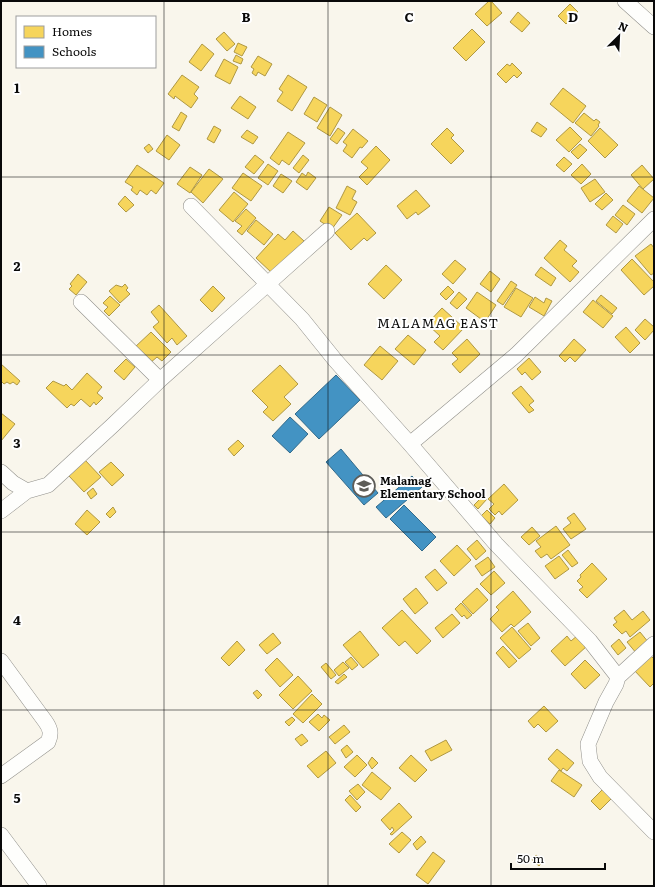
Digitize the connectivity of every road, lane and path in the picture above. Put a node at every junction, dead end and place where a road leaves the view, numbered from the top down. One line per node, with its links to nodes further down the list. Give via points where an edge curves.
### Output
1 (625, 1): 2 (street)
2 (654, 27)
3 (191, 206): 6 (street)
4 (654, 219): 9 (street, via 516,355)
5 (328, 232): 6 (street)
6 (268, 284): 8 (street); 9 (street, via 302,319 334,360)
7 (81, 302): 8 (street)
8 (160, 380): 11 (street, via 48,486)
9 (410, 444): 15 (street, via 496,544 590,641)
10 (1, 472): 11 (street)
11 (27, 491): 12 (street)
12 (1, 511)
13 (654, 644): 15 (street)
14 (1, 661): 16 (street, via 45,721 51,734 48,742)
15 (618, 676): 17 (street, via 588,744 590,761 600,776)
16 (1, 776)
17 (654, 832)
18 (1, 836): 19 (street)
19 (39, 886)

